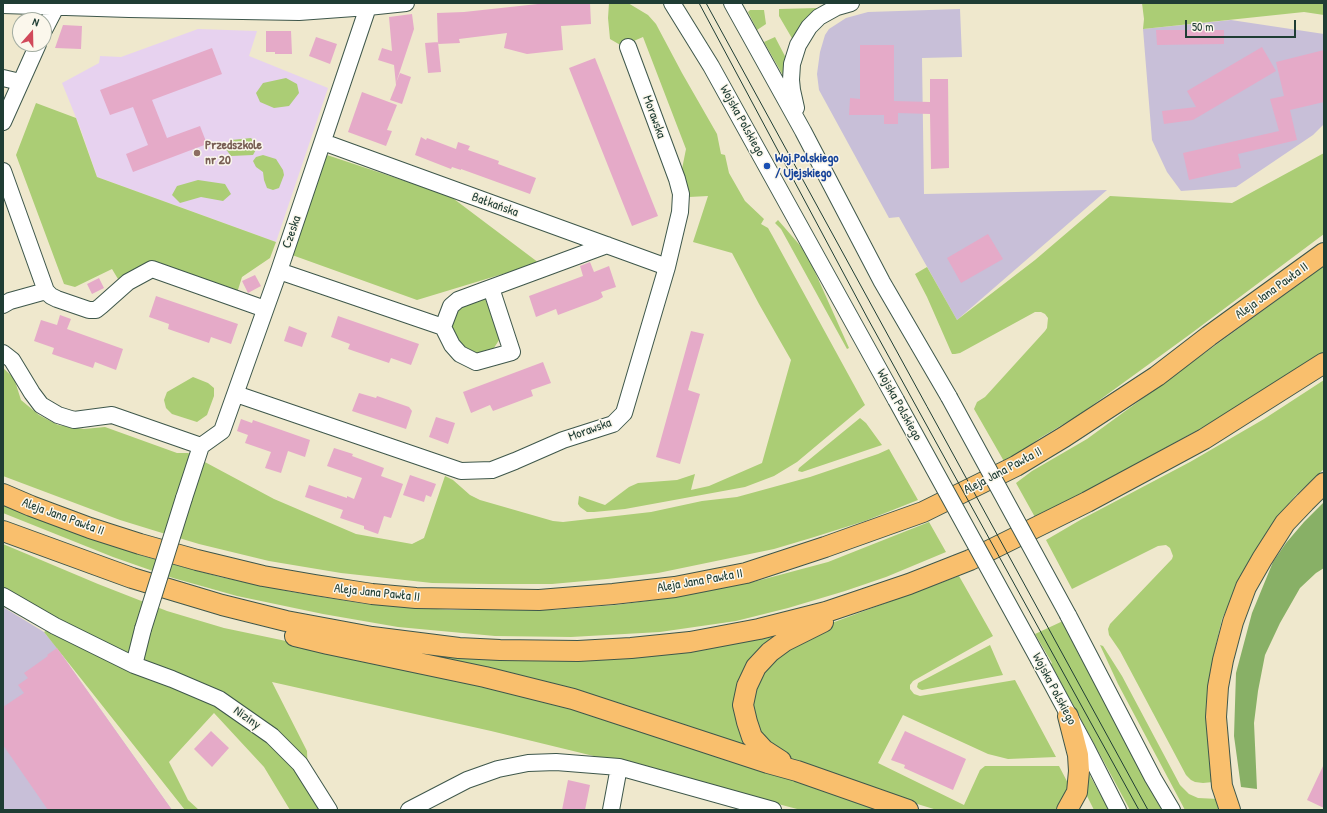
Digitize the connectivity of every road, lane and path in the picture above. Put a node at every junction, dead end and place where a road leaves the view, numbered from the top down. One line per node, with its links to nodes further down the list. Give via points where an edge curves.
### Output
1 (406, 3): 8 (street)
2 (672, 3): 38 (street, Wojska Polskiego, bridge, via 711,66)
3 (732, 3): 15 (street)
4 (851, 3): 15 (street, via 819,17 798,45 792,64 792,90)
5 (57, 5): 6 (street); 7 (street); 9 (street)
6 (3, 6)
7 (131, 6): 8 (street, via 299,12)
8 (368, 7): 16 (street, Czeska)
9 (52, 15)
10 (628, 47): 20 (street, Morawska, via 681,194 680,212)
11 (34, 52): 13 (street)
12 (3, 78): 13 (street)
13 (20, 82): 14 (street)
14 (3, 122)
15 (803, 131): 48 (street, bridge, via 882,282 949,397)
16 (323, 142): 18 (street, Bałkańska); 21 (street, Czeska)
17 (3, 171): 23 (street)
18 (607, 245): 20 (street, Bałkańska); 22 (street)
19 (1324, 253): 32 (main road, Aleja Jana Pawła II, via 1158,376 1016,466 923,512 825,547 746,573 675,587 539,600 416,598 372,594 315,586 197,560 90,528)
20 (667, 267): 29 (street, Morawska, via 624,413 613,424 563,440 492,470 461,471)
21 (279, 271): 25 (street, Czeska); 26 (street)
22 (491, 288): 26 (street, via 458,300 451,306); 26 (street, via 512,352 476,362 460,354)
23 (46, 290): 24 (street); 25 (street, via 58,299 96,310 128,282 152,269)
24 (3, 305)
25 (265, 309): 29 (street, Czeska)
26 (443, 327)
27 (3, 353): 30 (street, via 12,360 41,406 58,415 74,420 112,415)
28 (1324, 363): 36 (main road, via 1204,439 1087,502 970,560)
29 (236, 394): 30 (street, Czeska, via 222,431)
30 (201, 446): 37 (street, bridge, via 142,629)
31 (1324, 483): 49 (main road, via 1285,523 1246,588 1233,622 1218,687 1216,717 1222,786)
32 (3, 494)
33 (3, 531): 34 (main road)
34 (100, 567): 36 (main road, via 222,605 286,621 372,637 459,648 500,650 578,651 690,642 759,629); 40 (main road, via 131,588 169,601 328,644 485,677 573,699)
35 (3, 596): 37 (street, Niziny, via 55,626)
36 (876, 597): 40 (main road, via 785,641 756,667 747,686 744,705 752,737 764,750)
37 (134, 665): 41 (street, Niziny, via 219,699 272,736 300,764)
38 (1068, 716): 46 (main road, via 1078,751 1079,771 1077,792); 47 (street, Wojska Polskiego)
39 (619, 767): 42 (street, via 556,762 528,763 498,769 467,780); 43 (street); 44 (street)
40 (797, 771): 45 (main road)
41 (329, 810)
42 (409, 810)
43 (611, 810)
44 (773, 810)
45 (908, 810)
46 (1067, 810)
47 (1118, 810)
48 (1172, 810)
49 (1230, 810)

